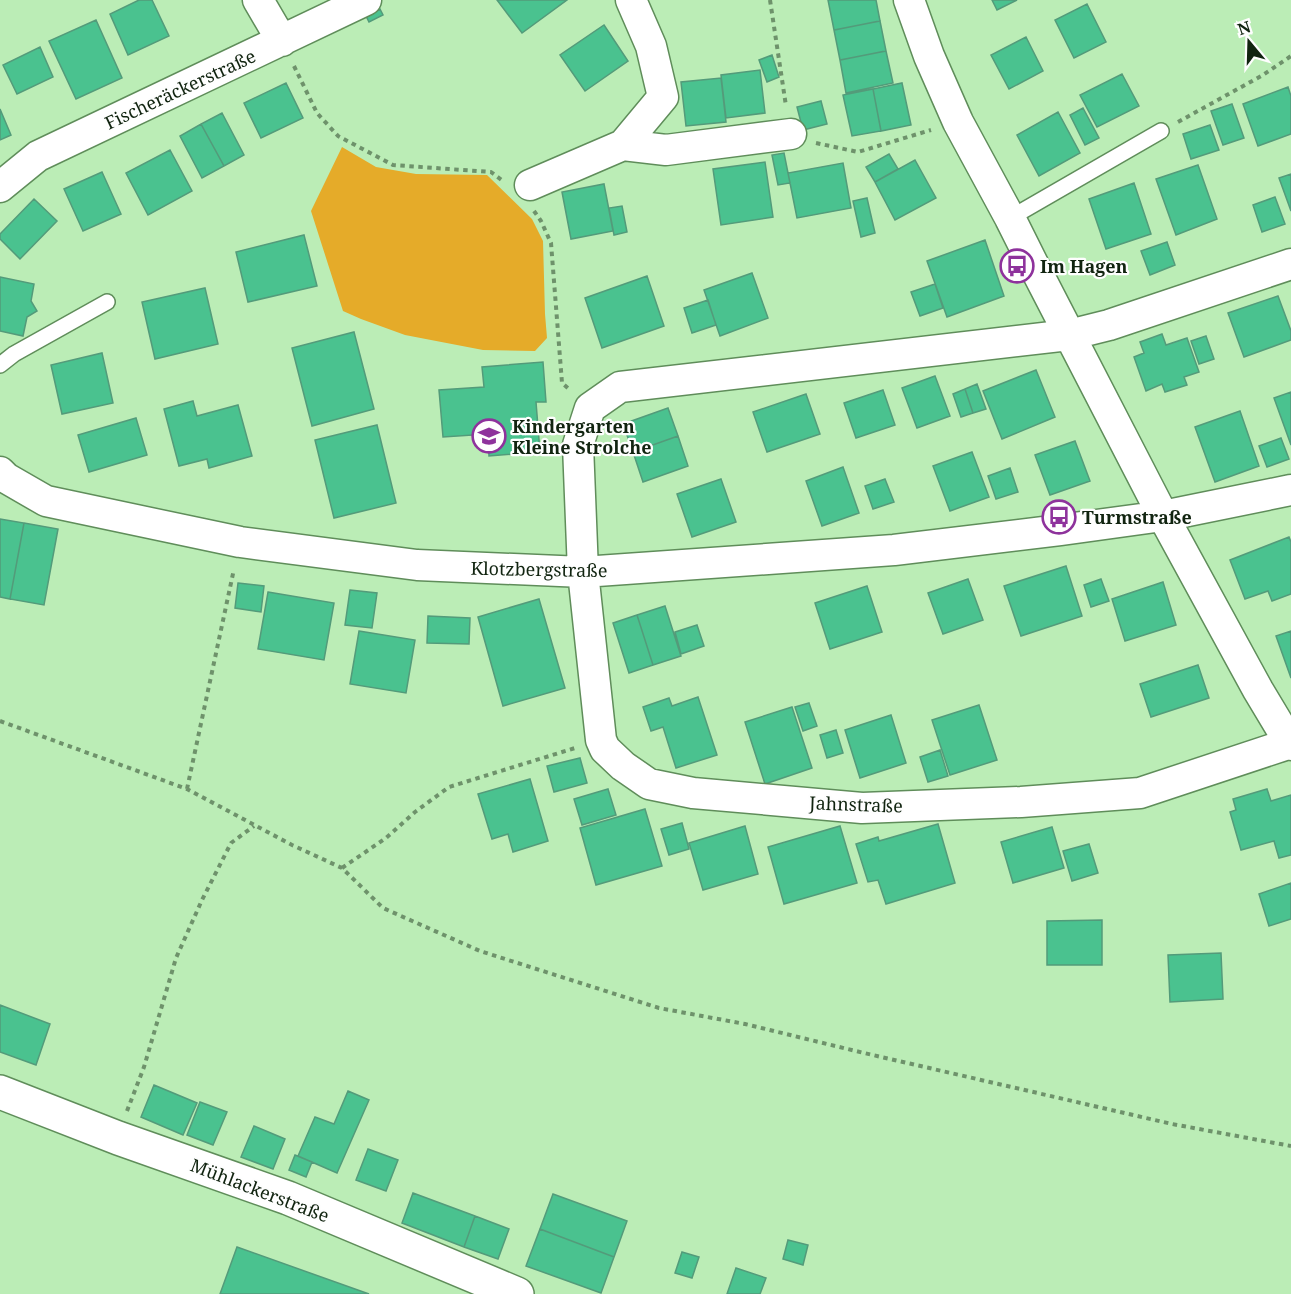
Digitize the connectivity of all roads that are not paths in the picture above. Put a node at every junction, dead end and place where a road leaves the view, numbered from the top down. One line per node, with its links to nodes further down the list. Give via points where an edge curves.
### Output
1 (258, 0): 5 (street)
2 (366, 0): 5 (street, Fischeräckerstraße)
3 (631, 0): 8 (street, via 651,46 663,97)
4 (909, 0): 11 (street, via 958,122)
5 (282, 41): 9 (street, Fischeräckerstraße, via 38,156)
6 (1161, 131): 11 (lane)
7 (790, 134): 8 (street, via 666,150)
8 (623, 145): 10 (street)
9 (0, 187)
10 (523, 192)
11 (1010, 218): 14 (street)
12 (1291, 264): 14 (street)
13 (107, 302): 15 (lane)
14 (1069, 335): 18 (street); 19 (street, via 620,387 590,408 578,445)
15 (0, 364)
16 (0, 472): 19 (street, Klotzbergstraße, via 46,501 240,542 417,565)
17 (1291, 490): 18 (street, Klotzbergstraße)
18 (1163, 516): 19 (street, Klotzbergstraße, via 894,550); 20 (street)
19 (583, 572): 20 (street, Jahnstraße, via 601,740 623,766 649,784 693,793 862,808 1022,802 1140,793)
20 (1291, 744)
21 (0, 1092): 22 (street, Mühlackerstraße, via 288,1198)
22 (517, 1294)

